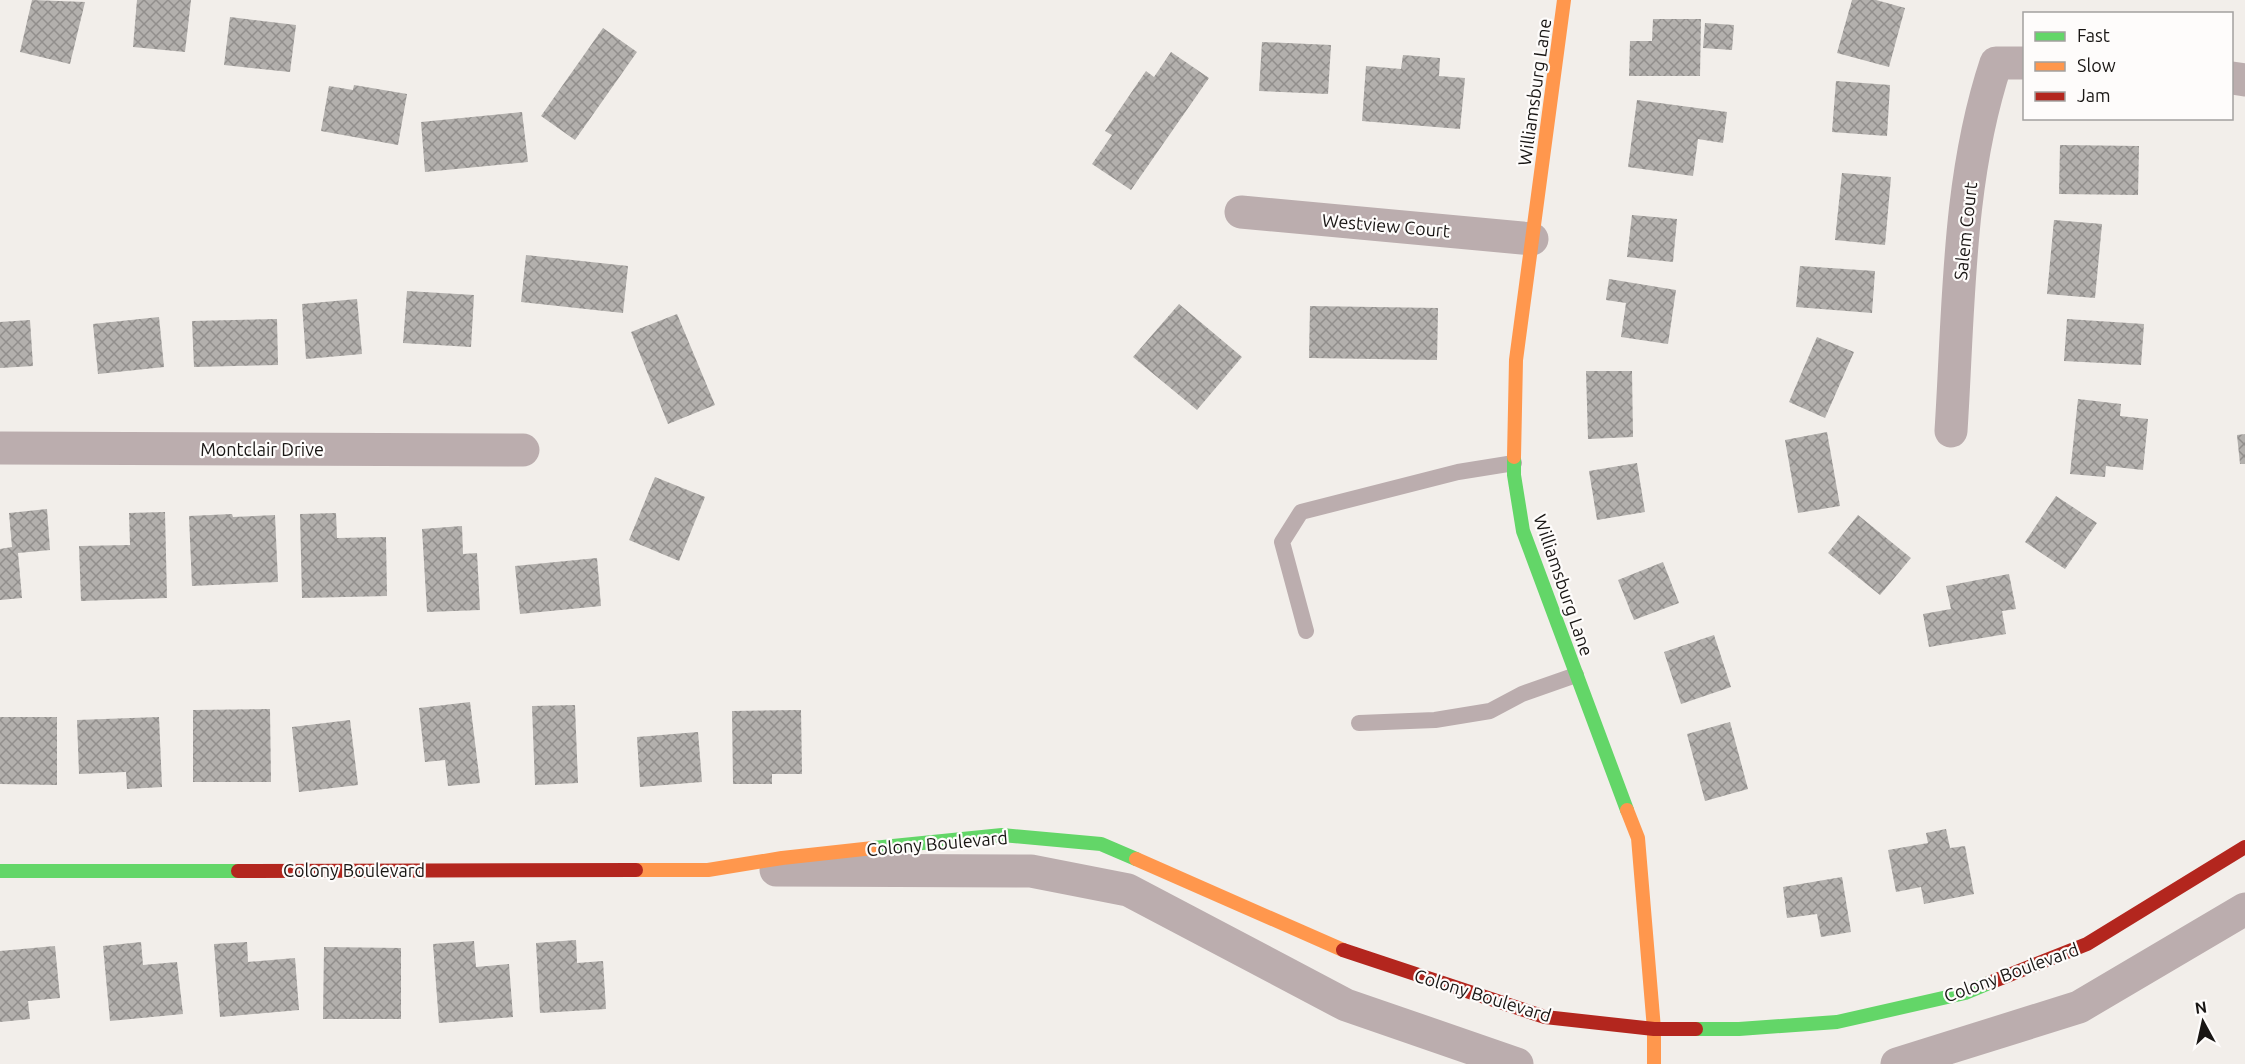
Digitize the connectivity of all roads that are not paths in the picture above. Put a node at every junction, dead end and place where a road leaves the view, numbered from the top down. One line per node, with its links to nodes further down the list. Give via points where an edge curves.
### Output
1 (1564, 0): 4 (street, Williamsburg Lane)
2 (2023, 63): 5 (street, Salem Court, via 1996,63 1985,95 1965,201)
3 (1241, 212): 4 (street, Westview Court)
4 (1532, 239): 8 (street, Williamsburg Lane, via 1516,360)
5 (1951, 431)
6 (0, 448): 7 (street, Montclair Drive)
7 (524, 450)
8 (1514, 463): 9 (lane, via 1458,472 1301,512 1282,542); 10 (street, Williamsburg Lane, via 1523,531)
9 (1306, 631)
10 (1576, 675): 11 (lane, via 1522,694 1490,711 1435,720); 16 (street, Williamsburg Lane, via 1638,838)
11 (1359, 723)
12 (2245, 847): 16 (street, Colony Boulevard, via 2087,944 1965,993 1837,1022 1739,1029)
13 (708, 870): 14 (street, Colony Boulevard); 16 (street, Colony Boulevard, via 782,858 1002,835 1101,844 1334,947 1545,1017); 17 (street, Colony Boulevard, via 1031,871 1128,890 1346,1005)
14 (0, 871)
15 (2245, 909): 19 (street, via 2079,1007)
16 (1654, 1029): 18 (street, Williamsburg Lane)
17 (1517, 1064)
18 (1654, 1064)
19 (1897, 1064)

